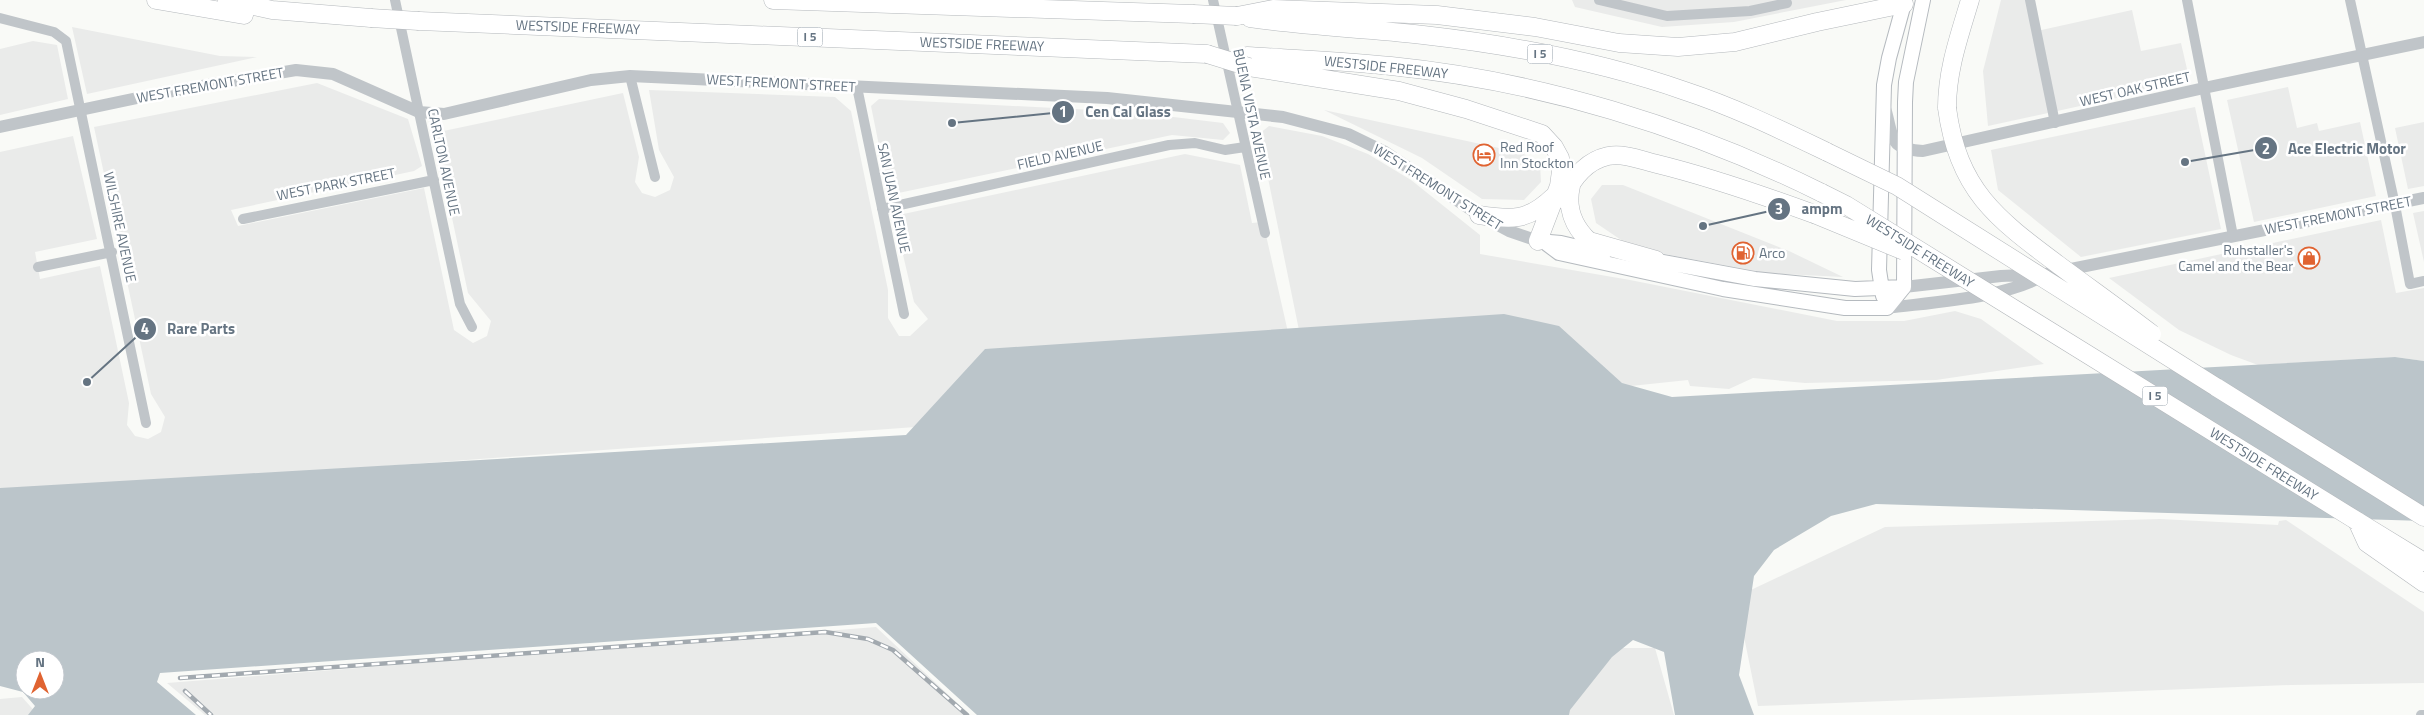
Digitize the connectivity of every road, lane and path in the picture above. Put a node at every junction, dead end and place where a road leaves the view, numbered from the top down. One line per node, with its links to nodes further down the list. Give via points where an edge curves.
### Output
1 (156, 0): 13 (highway, via 243,15)
2 (227, 0): 13 (highway, WESTSIDE FREEWAY / I 5)
3 (395, 0): 24 (street, CARLTON AVENUE)
4 (773, 0): 14 (highway, I 5, bridge)
5 (1213, 0): 25 (street, BUENA VISTA AVENUE)
6 (1598, 0): 11 (street, via 1667,16 1750,10)
7 (2030, 0): 26 (street)
8 (2187, 0): 21 (street)
9 (2350, 0): 17 (street)
10 (1913, 1): 14 (highway, via 1735,42 1678,47 1619,43 1526,25 1437,15 1273,9); 22 (main road, via 1889,58); 29 (main road, via 1906,82)
11 (1787, 3)
12 (1968, 6): 55 (highway, bridge, via 1947,84 1951,137 1968,180 2002,222 2157,338)
13 (272, 10): 18 (highway, WESTSIDE FREEWAY / I 5, bridge, via 371,18 1205,53)
14 (1237, 16): 55 (highway, I 5, bridge, via 1488,44 1619,72 1685,91 1760,120 1897,186)
15 (0, 18): 23 (street, WILSHIRE AVENUE, via 54,32 64,39)
16 (2424, 42): 17 (street, WEST OAK STREET)
17 (2362, 55): 21 (street, WEST OAK STREET); 35 (street)
18 (1248, 62): 33 (highway, via 1399,91 1533,130 1548,140 1560,158 1559,186); 46 (highway, WESTSIDE FREEWAY / I 5, bridge, via 1392,66 1524,88 1600,108 1681,133 1822,192)
19 (630, 76): 20 (street, WEST FREMONT STREET); 24 (street, WEST FREMONT STREET, via 591,80 444,114); 30 (street)
20 (857, 87): 25 (street, WEST FREMONT STREET, via 1107,98); 36 (street, SAN JUAN AVENUE)
21 (2204, 88): 26 (street, WEST OAK STREET); 40 (street)
22 (1883, 104): 29 (street, via 1894,142); 51 (main road)
23 (81, 110): 24 (street, WEST FREMONT STREET, via 180,89 296,70 333,74); 27 (street, WEST FREMONT STREET); 42 (street, WILSHIRE AVENUE)
24 (420, 112): 32 (street, CARLTON AVENUE)
25 (1238, 112): 28 (street, BUENA VISTA AVENUE); 37 (street, WEST FREMONT STREET, via 1283,117 1348,134 1385,152)
26 (2055, 123): 29 (street, WEST OAK STREET, via 1923,151)
27 (0, 127)
28 (1245, 147): 36 (street, FIELD AVENUE, via 1225,150 1195,143 1169,145); 39 (street, BUENA VISTA AVENUE)
29 (1905, 150): 50 (main road)
30 (655, 176)
31 (1573, 178): 41 (highway); 43 (highway, via 1569,204 1580,233 1589,241); 46 (highway, bridge, via 1599,159 1628,156 1703,176 1814,214)
32 (434, 180): 38 (street, WEST PARK STREET); 54 (street, CARLTON AVENUE, via 460,304)
33 (1554, 197): 37 (highway, via 1524,217 1507,219); 41 (highway)
34 (2424, 198): 35 (street, WEST FREMONT STREET)
35 (2395, 205): 40 (street, WEST FREMONT STREET); 49 (street, via 2410,284)
36 (882, 208): 53 (street, SAN JUAN AVENUE)
37 (1479, 215): 41 (street, WEST FREMONT STREET, via 1509,231)
38 (243, 219)
39 (1265, 233)
40 (2233, 236): 47 (street, WEST FREMONT STREET)
41 (1543, 242): 43 (main road, WEST FREMONT STREET); 48 (main road, WEST FREMONT STREET, via 1559,253)
42 (112, 252): 44 (street); 56 (street, WILSHIRE AVENUE)
43 (1656, 260): 45 (main road, WEST FREMONT STREET)
44 (38, 267)
45 (1692, 267): 48 (main road); 51 (main road, WEST FREMONT STREET, via 1755,279 1855,289)
46 (1953, 272): 58 (highway, WESTSIDE FREEWAY / I 5, bridge)
47 (2046, 274): 50 (street, WEST FREMONT STREET); 52 (street, WEST FREMONT STREET, via 2010,289)
48 (1671, 278): 52 (main road, WEST FREMONT STREET, via 1845,308)
49 (2424, 281)
50 (1904, 287): 51 (main road, WEST FREMONT STREET); 52 (main road)
51 (1880, 288): 52 (main road)
52 (1887, 308)
53 (904, 314)
54 (472, 328)
55 (2216, 387): 57 (highway, I 5)
56 (146, 423)
57 (2424, 517)
58 (2357, 521): 59 (highway, WESTSIDE FREEWAY / I 5); 60 (highway, via 2367,543)
59 (2424, 562)
60 (2424, 583)

